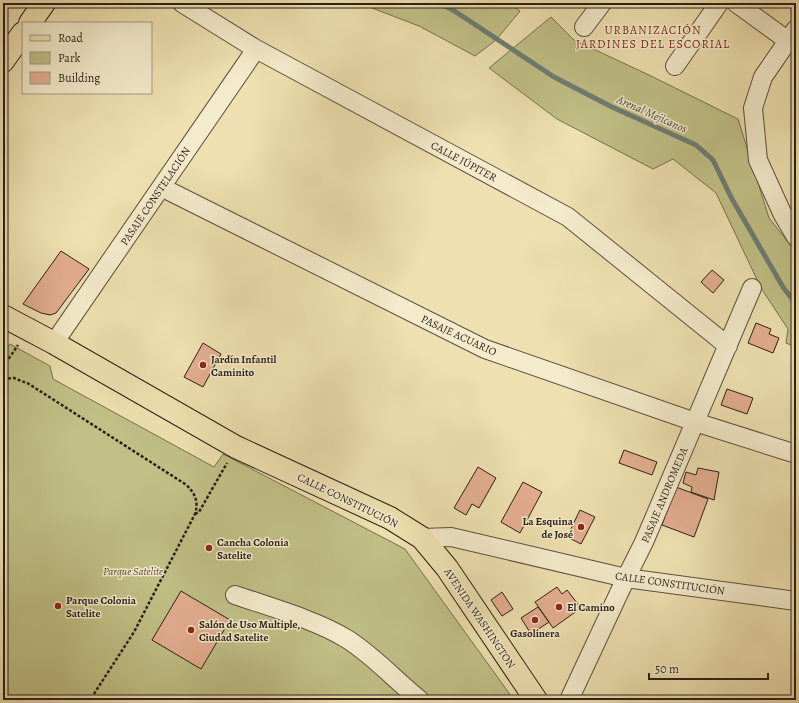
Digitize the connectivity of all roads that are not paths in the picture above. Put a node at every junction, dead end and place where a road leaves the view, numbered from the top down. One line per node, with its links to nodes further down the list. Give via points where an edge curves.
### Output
1 (44, 3): 6 (main road)
2 (182, 3): 10 (street, CALLE JÚPITER)
3 (602, 3): 7 (street)
4 (719, 3): 12 (street)
5 (736, 3): 9 (street)
6 (31, 22)
7 (584, 28)
8 (22, 34): 11 (main road)
9 (792, 34): 14 (street, via 763,77 753,108 758,160)
10 (256, 49): 13 (street, PASAJE CONSTELACIÓN); 18 (street, CALLE JÚPITER, via 568,217)
11 (3, 61)
12 (675, 66)
13 (161, 187): 17 (street, PASAJE CONSTELACIÓN); 19 (street, PASAJE ACUARIO, via 485,349)
14 (796, 237)
15 (752, 288): 18 (street, PASAJE ANDROMEDA)
16 (3, 316): 17 (main road, CALLE CONSTITUCIÓN)
17 (54, 343): 21 (main road, CALLE CONSTITUCIÓN, via 236,447 390,518)
18 (728, 346): 19 (street, PASAJE ANDROMEDA)
19 (695, 422): 20 (street, PASAJE ACUARIO); 22 (street, PASAJE ANDROMEDA)
20 (796, 454)
21 (422, 538): 22 (street, CALLE CONSTITUCIÓN, via 451,537); 26 (main road, AVENIDA WASHINGTON, via 447,568)
22 (626, 578): 24 (street, CALLE CONSTITUCIÓN); 27 (street, PASAJE ANDROMEDA)
23 (235, 595): 25 (street, via 313,623 346,638)
24 (796, 601)
25 (420, 700)
26 (536, 700)
27 (569, 700)

